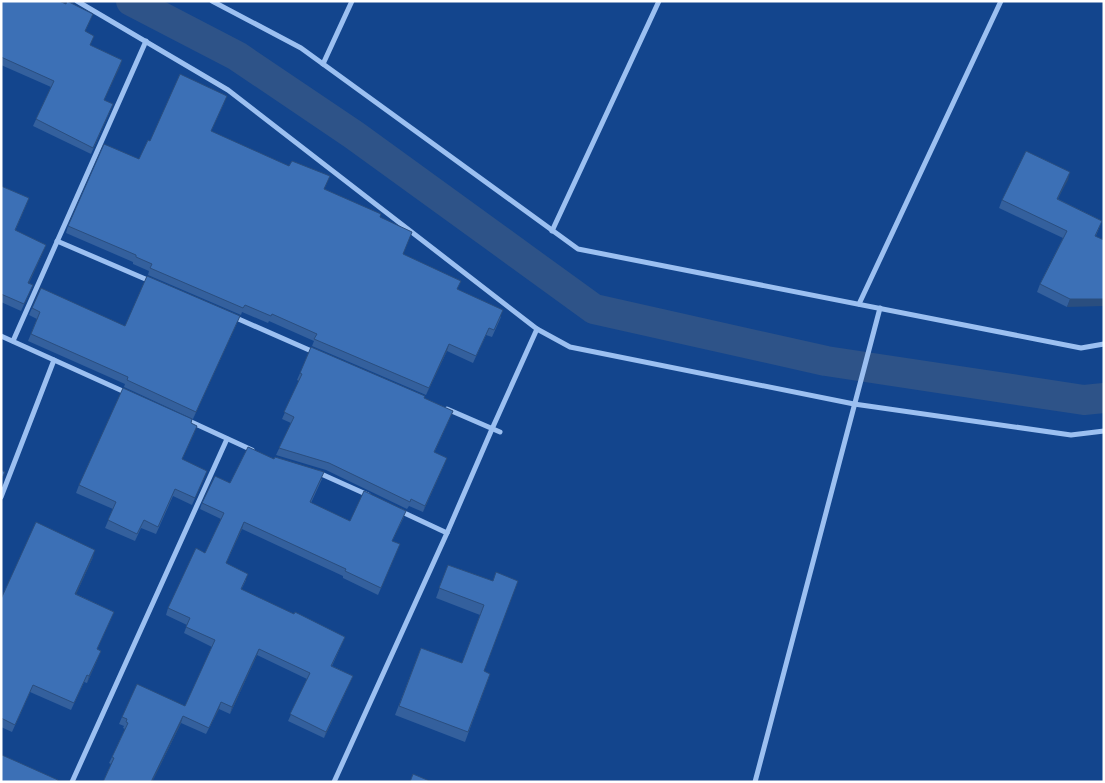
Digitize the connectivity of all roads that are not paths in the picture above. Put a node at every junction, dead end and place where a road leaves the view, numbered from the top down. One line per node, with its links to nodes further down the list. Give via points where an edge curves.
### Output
1 (77, 1): 6 (street)
2 (212, 1): 7 (street, via 301,48)
3 (352, 1): 7 (street)
4 (660, 1): 8 (street)
5 (1000, 1): 11 (street)
6 (146, 40): 9 (street); 14 (street, via 228,90)
7 (323, 64): 8 (street)
8 (552, 230): 11 (street, via 578,249)
9 (57, 241): 10 (street); 16 (street)
10 (157, 284)
11 (859, 304): 12 (street)
12 (880, 308): 17 (street, via 1081,348); 21 (street)
13 (229, 315): 18 (street)
14 (538, 329): 21 (street, via 570,347); 24 (street)
15 (1, 336): 16 (street)
16 (13, 341): 19 (street)
17 (1104, 344)
18 (320, 354)
19 (54, 360): 20 (street); 30 (street)
20 (132, 396)
21 (854, 404): 25 (street, via 1071,435); 36 (street)
22 (438, 405): 24 (street)
23 (184, 419): 27 (street)
24 (492, 429): 26 (street); 33 (street)
25 (1104, 431)
26 (500, 432)
27 (228, 439): 28 (street); 34 (street)
28 (255, 452)
29 (310, 470): 31 (street)
30 (1, 497)
31 (370, 497)
32 (396, 509): 33 (street)
33 (447, 533): 35 (street)
34 (72, 782)
35 (334, 782)
36 (755, 782)

